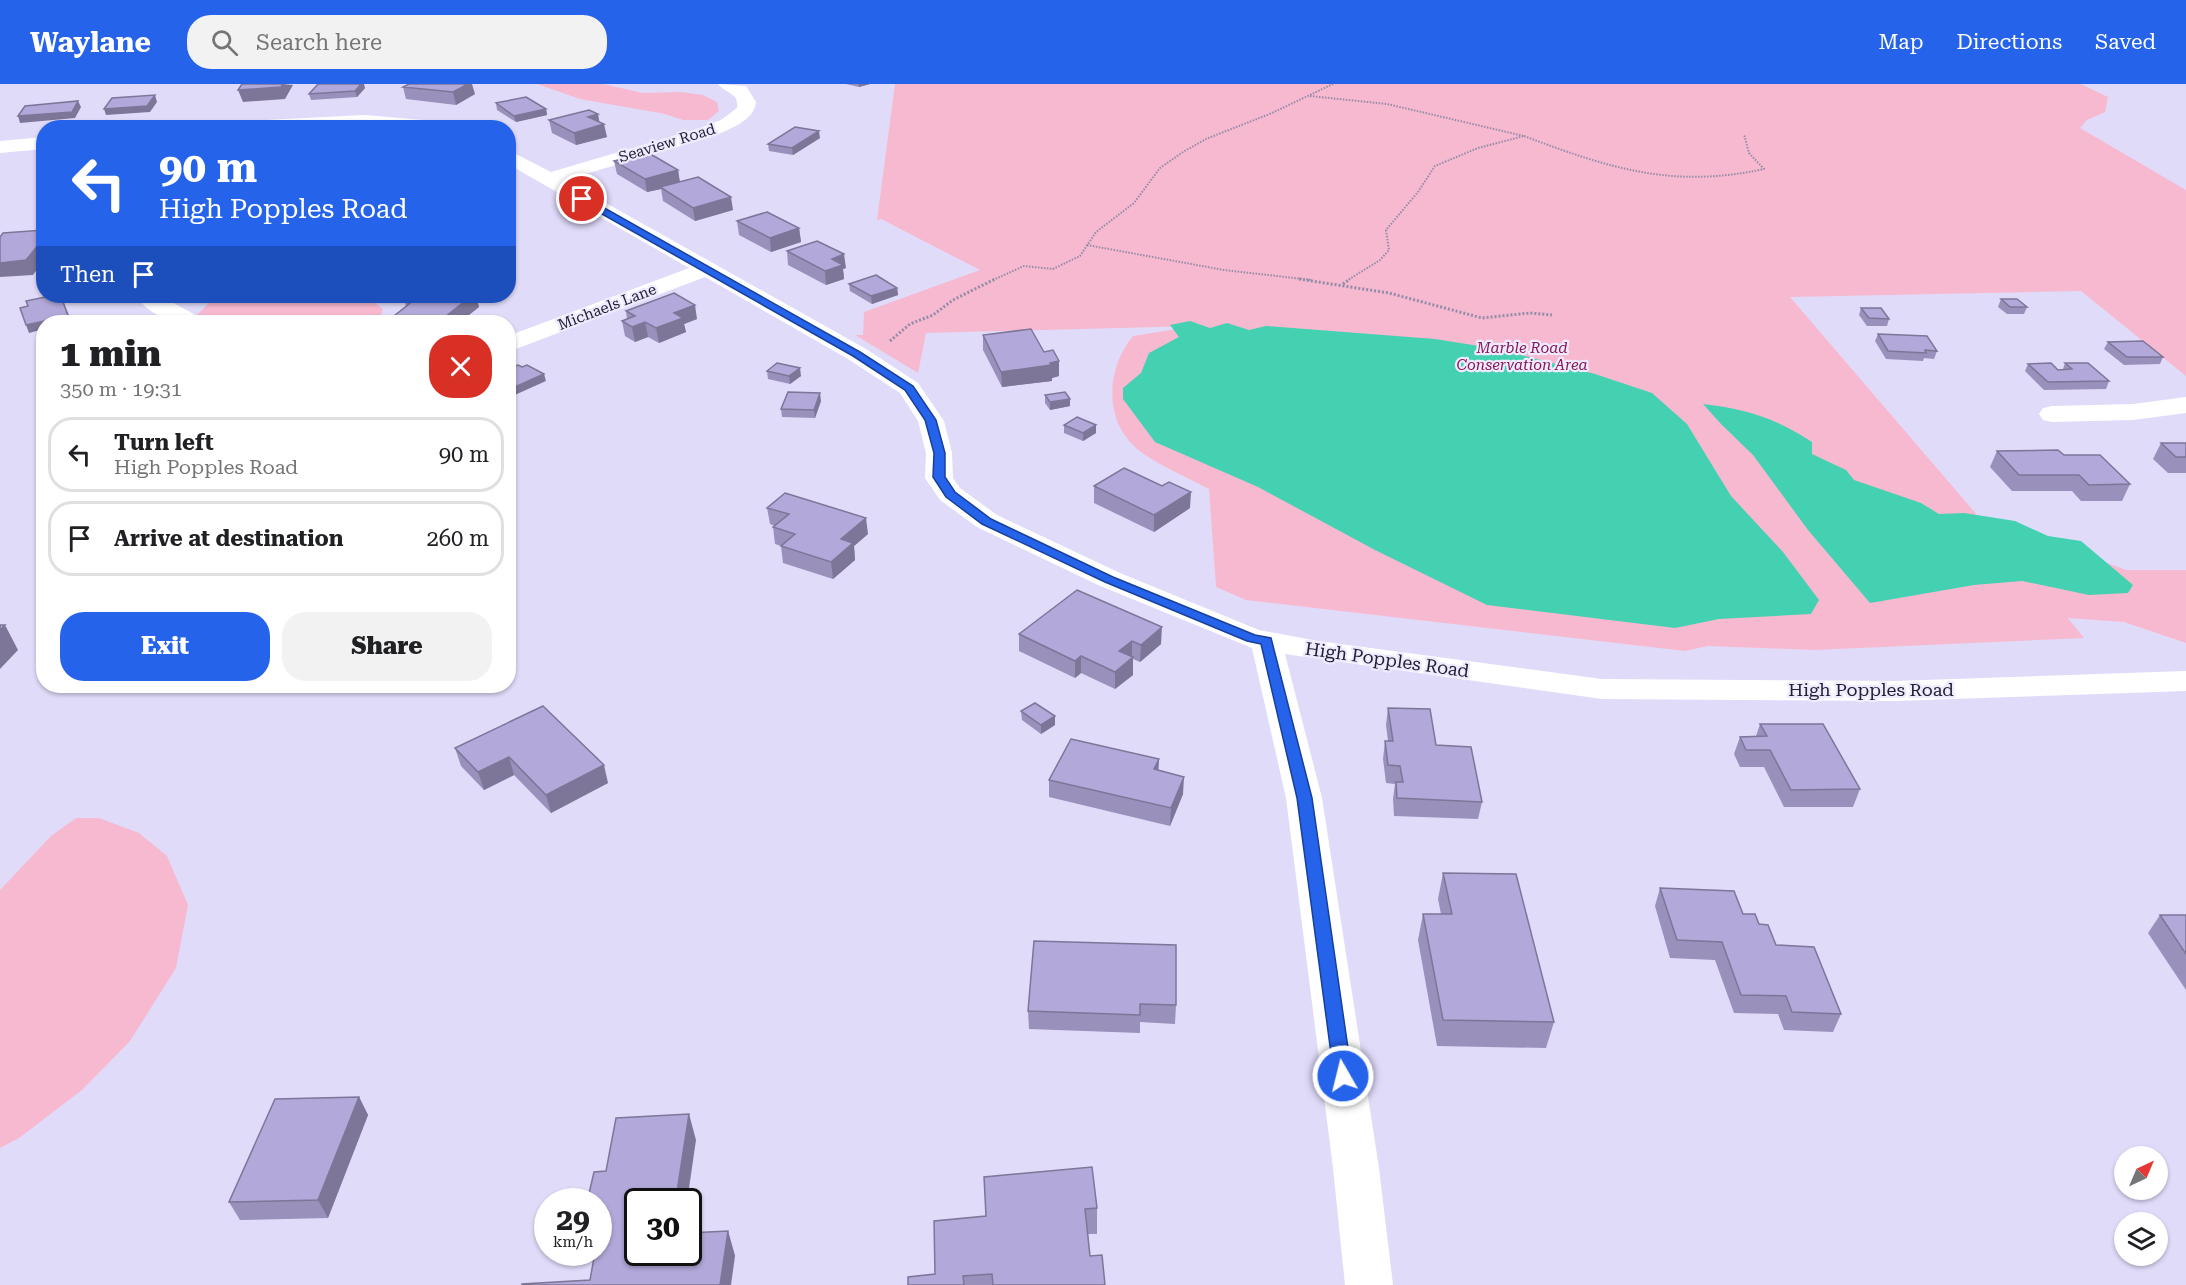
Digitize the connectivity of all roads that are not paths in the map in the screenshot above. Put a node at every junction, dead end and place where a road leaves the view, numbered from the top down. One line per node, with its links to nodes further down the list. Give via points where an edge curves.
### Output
1 (727, 84): 5 (street, Seaview Road, via 740,90 747,102 746,110 727,124)
2 (36, 144): 3 (street)
3 (0, 147)
4 (516, 161): 5 (street, High Popples Road)
5 (548, 179): 6 (street, High Popples Road)
6 (706, 269): 9 (street, Michaels Lane); 12 (street, High Popples Road, via 909,388 931,420 939,453 939,477 950,494 987,521 1109,579)
7 (157, 303): 8 (street)
8 (177, 315)
9 (516, 342)
10 (2186, 405): 11 (street, via 2133,412)
11 (2052, 414)
12 (1266, 641): 13 (street, High Popples Road, via 1602,689 1895,691); 14 (street, via 1304,798)
13 (2186, 681)
14 (1369, 1285)

